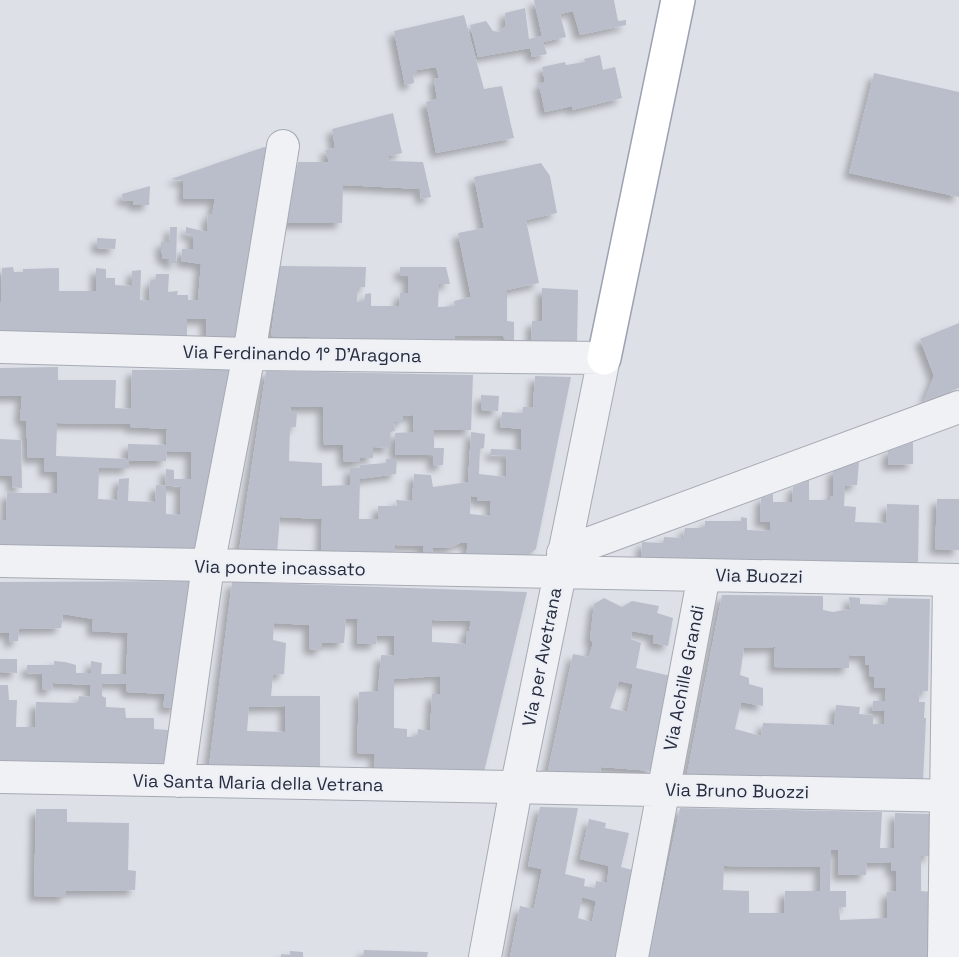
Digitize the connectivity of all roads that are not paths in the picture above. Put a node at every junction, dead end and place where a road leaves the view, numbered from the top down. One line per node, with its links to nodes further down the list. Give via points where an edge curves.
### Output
1 (678, 0): 5 (main road)
2 (283, 146): 4 (street)
3 (0, 347): 4 (street, Via Ferdinando 1° D'Aragona)
4 (249, 354): 5 (street, Via Ferdinando 1° D'Aragona); 9 (street)
5 (604, 358): 8 (street, Via per Avetrana)
6 (959, 406): 8 (street)
7 (0, 561): 9 (street, Via ponte incassato)
8 (561, 563): 9 (street, Via ponte incassato); 10 (street, Via Buozzi); 14 (street, Via per Avetrana)
9 (208, 566): 13 (street)
10 (704, 576): 11 (street, Via Buozzi); 15 (street, Via Achille Grandi)
11 (954, 580): 16 (street)
12 (0, 777): 13 (street, Via Santa Maria della Vetrana)
13 (178, 781): 14 (street, Via Santa Maria della Vetrana)
14 (516, 789): 15 (street, Via Bruno Buozzi); 17 (street, Via per Avetrana)
15 (662, 790): 16 (street, Via Bruno Buozzi); 18 (street, Via Achille Grandi)
16 (952, 796): 19 (street)
17 (485, 957)
18 (632, 957)
19 (944, 957)

